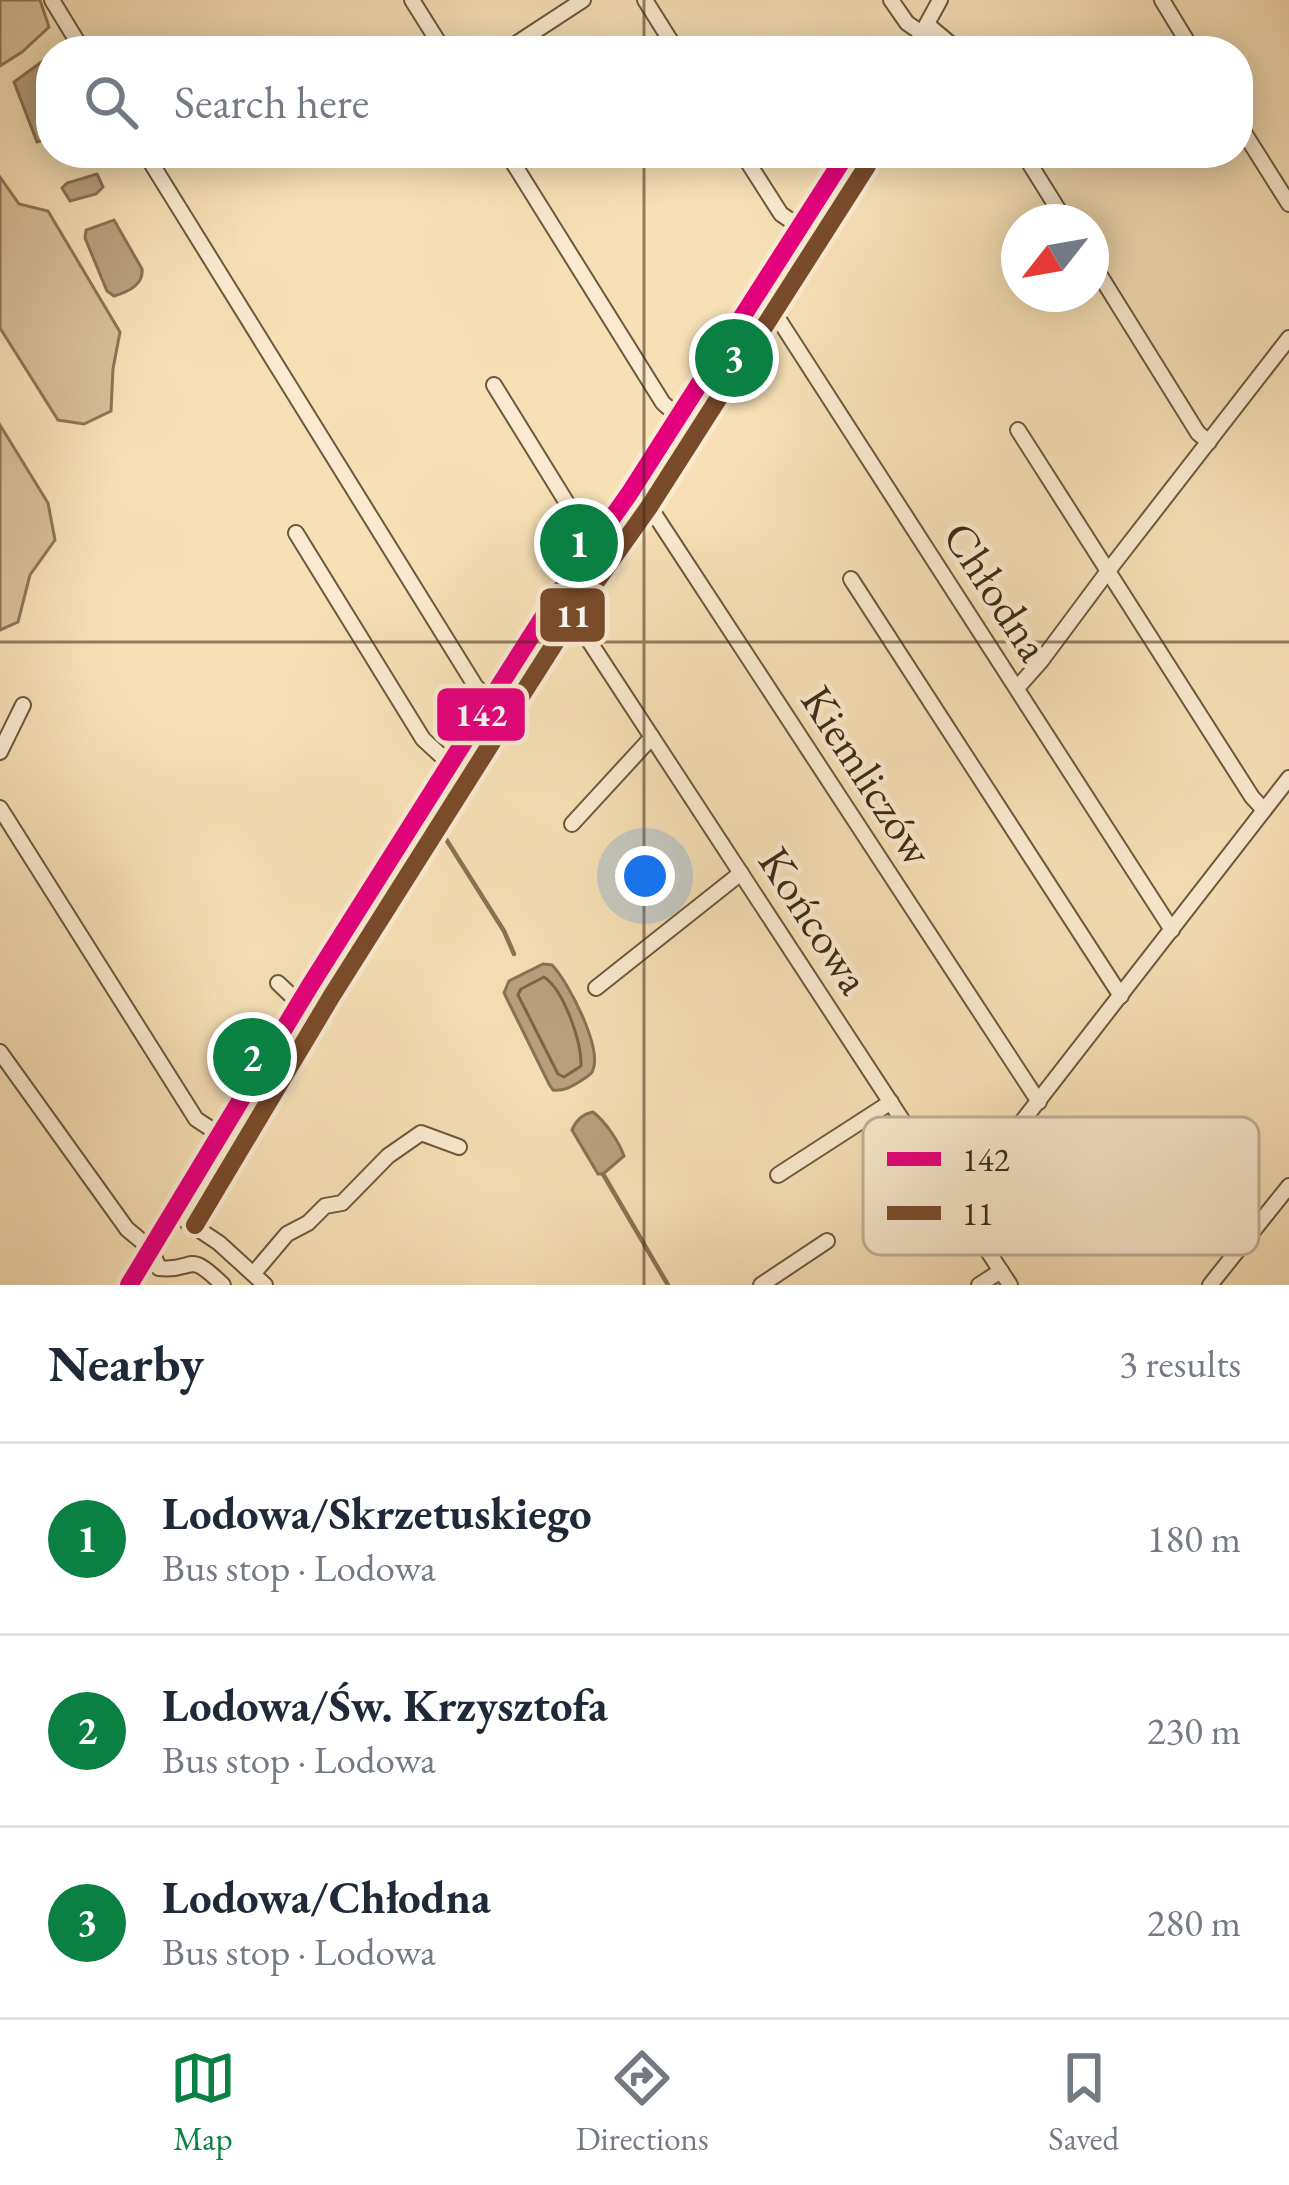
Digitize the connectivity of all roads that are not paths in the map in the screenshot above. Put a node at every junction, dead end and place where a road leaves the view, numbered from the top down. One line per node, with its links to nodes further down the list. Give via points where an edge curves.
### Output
1 (52, 0): 9 (street)
2 (412, 0): 10 (street)
3 (584, 0): 11 (street)
4 (645, 0): 12 (street)
5 (891, 0): 8 (street, via 907,23)
6 (940, 0): 8 (street)
7 (1162, 0): 15 (street)
8 (926, 29): 13 (street); 14 (street)
9 (74, 36)
10 (435, 36)
11 (528, 36)
12 (668, 36)
13 (922, 36)
14 (936, 36)
15 (1184, 36)
16 (1253, 148): 23 (street)
17 (154, 168): 41 (street)
18 (516, 168): 31 (street, via 663,403)
19 (752, 168): 26 (street, via 781,214)
20 (837, 168): 26 (street)
21 (1032, 168): 24 (street)
22 (1289, 172): 23 (street)
23 (1274, 182): 25 (street)
24 (1055, 204)
25 (1289, 204)
26 (800, 226): 28 (street)
27 (1109, 290): 33 (street)
28 (754, 299): 31 (street); 40 (street, Chłodna, via 781,323)
29 (1289, 338): 33 (street)
30 (494, 385): 36 (street, via 570,508)
31 (680, 417): 34 (street)
32 (1018, 430): 37 (street)
33 (1208, 442): 37 (street)
34 (629, 494): 36 (street); 58 (street, Kiemliczów, via 655,515)
35 (296, 532): 45 (street, via 424,739)
36 (599, 537): 39 (street)
37 (1108, 571): 40 (street); 48 (street)
38 (851, 579): 54 (street)
39 (556, 597): 41 (street); 43 (street, Końcowa)
40 (1017, 688): 51 (street, Chłodna)
41 (490, 699): 45 (street)
42 (22, 705): 44 (street)
43 (652, 737): 49 (street); 50 (street, Końcowa)
44 (0, 752)
45 (450, 764): 55 (street)
46 (1289, 778): 48 (street)
47 (0, 808): 63 (street, via 196,1119)
48 (1264, 810): 51 (street)
49 (572, 824)
50 (741, 873): 53 (street); 57 (street, Końcowa)
51 (1172, 929): 54 (street)
52 (278, 982): 55 (street)
53 (596, 988)
54 (1121, 996): 58 (street)
55 (299, 1003): 63 (street)
56 (0, 1052): 70 (street)
57 (891, 1102): 59 (street); 60 (street, Końcowa)
58 (1040, 1102): 61 (street)
59 (867, 1117)
60 (901, 1117)
61 (1028, 1117)
62 (863, 1120): 65 (street)
63 (220, 1135): 67 (street)
64 (459, 1147): 74 (street, via 421,1133 342,1203 287,1234)
65 (778, 1174)
66 (1289, 1186): 68 (street)
67 (173, 1214): 70 (street); 74 (street)
68 (1259, 1224)
69 (827, 1241): 77 (street)
70 (151, 1250): 75 (street); 76 (street, via 161,1270 194,1262)
71 (991, 1255): 73 (street, Końcowa)
72 (1234, 1255): 80 (street)
73 (1001, 1270): 78 (street); 79 (street, Końcowa)
74 (259, 1279)
75 (129, 1285)
76 (223, 1285)
77 (760, 1285)
78 (979, 1285)
79 (1010, 1285)
80 (1210, 1285)

